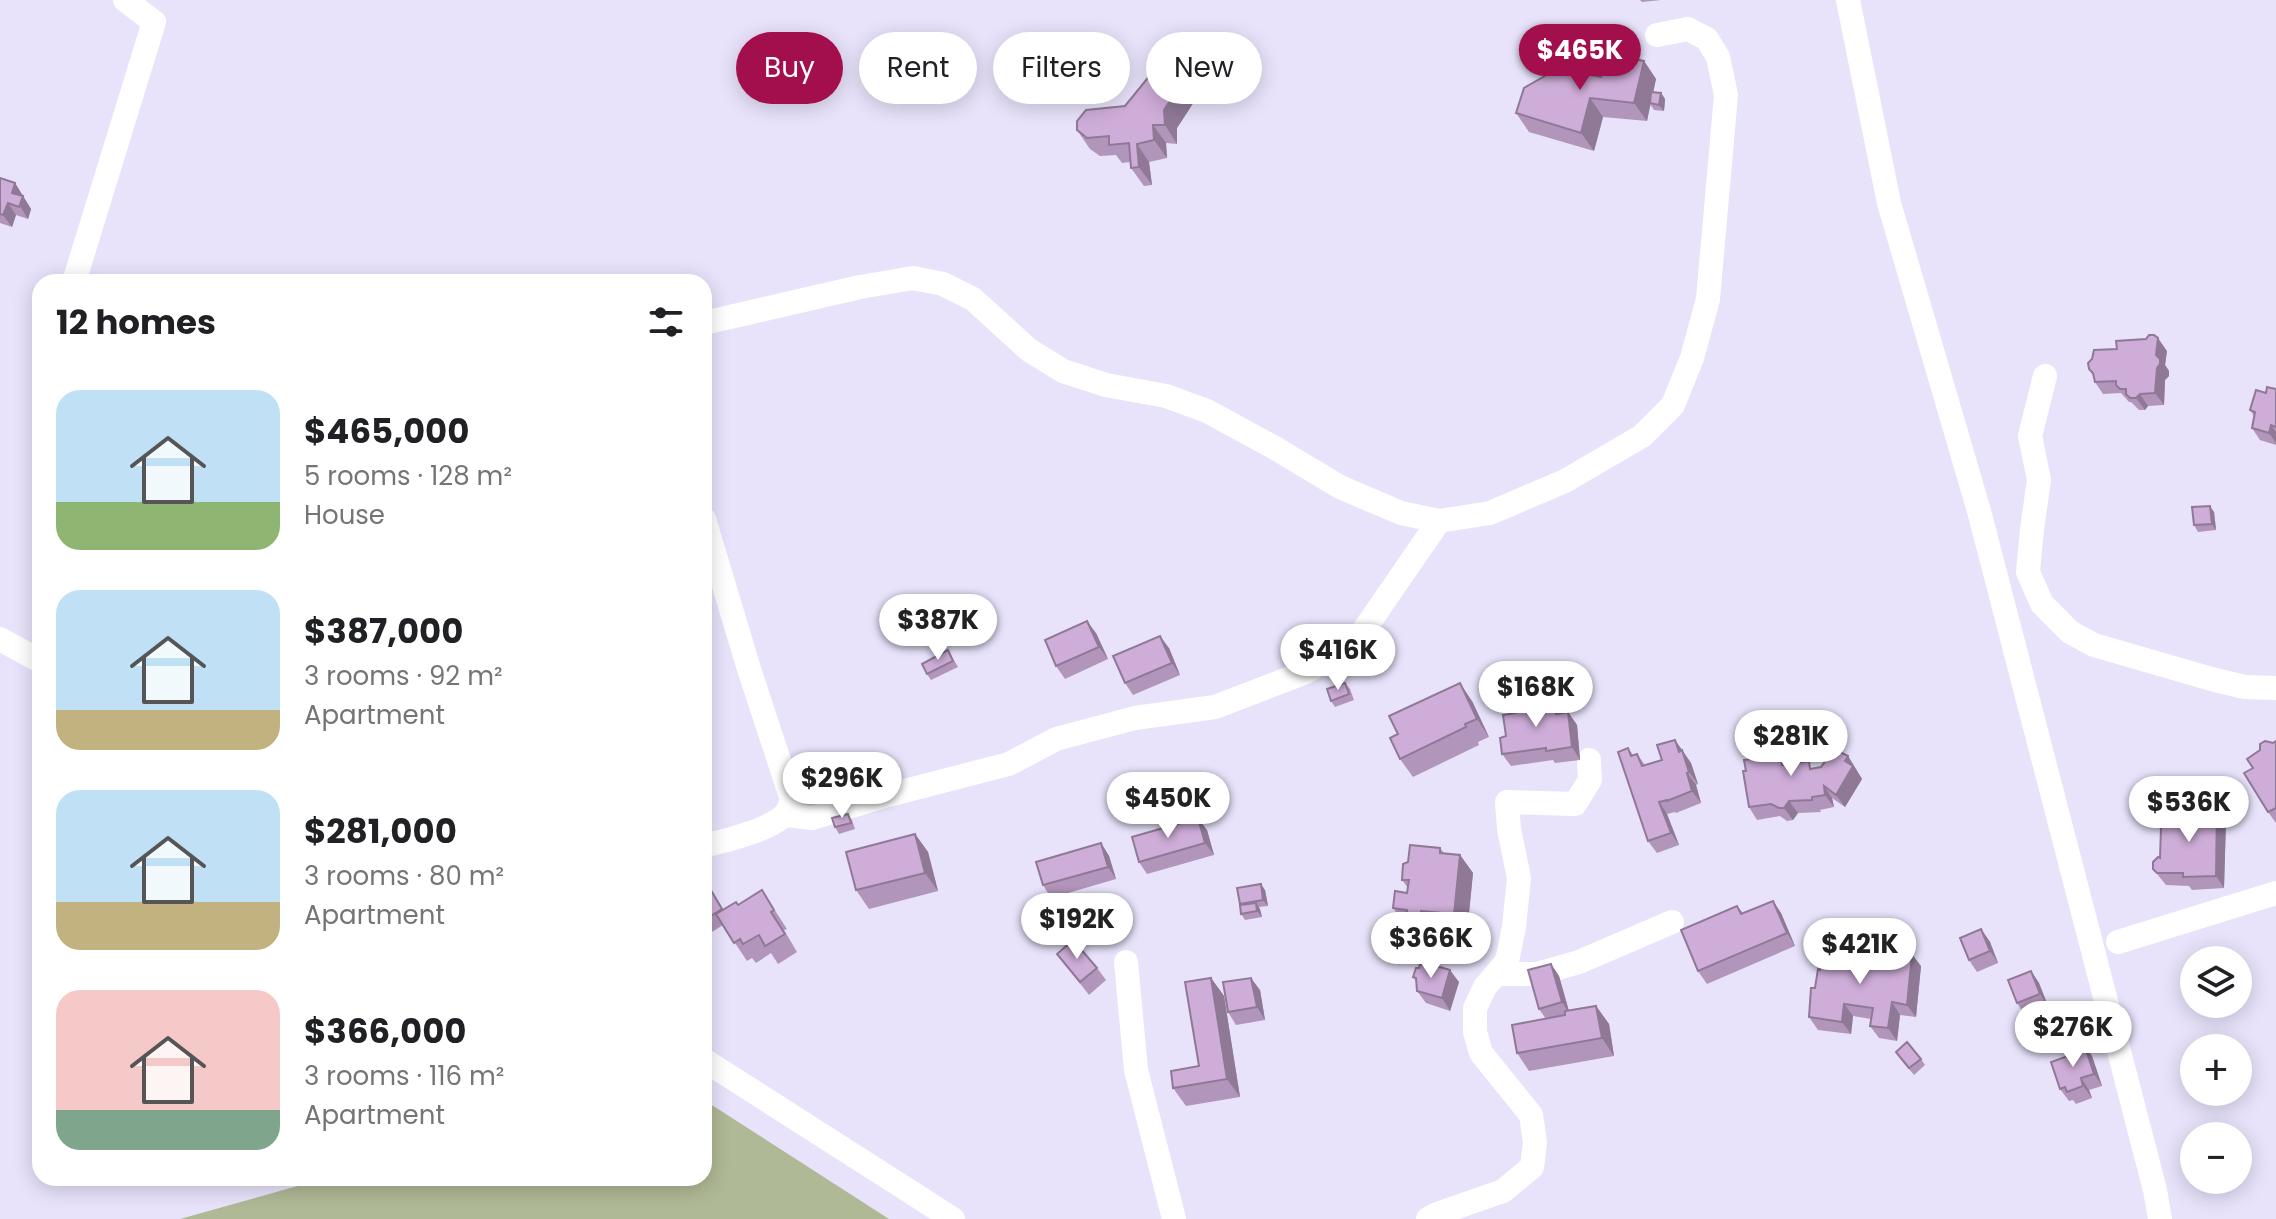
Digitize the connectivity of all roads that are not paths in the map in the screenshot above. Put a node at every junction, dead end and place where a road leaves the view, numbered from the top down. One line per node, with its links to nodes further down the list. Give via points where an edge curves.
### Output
1 (125, 0): 4 (street, via 154,22)
2 (1848, 0): 24 (street, via 1889,203 1979,511)
3 (1657, 35): 7 (street, via 1688,29 1707,39 1718,57 1726,95 1708,299 1673,405 1642,436 1565,481 1490,513)
4 (76, 274)
5 (712, 321): 7 (street, via 913,278 943,284 973,299 1029,350 1063,371 1207,411 1340,487 1401,513)
6 (2045, 376): 11 (street, via 2030,436 2039,480 2028,572 2042,604 2070,632 2094,645 2215,680)
7 (1439, 521): 13 (street, via 1355,643 1306,672 1215,707 1135,718 1056,739 1009,764 812,818)
8 (712, 546): 13 (street, via 792,800)
9 (0, 639): 10 (street)
10 (32, 653)
11 (2276, 688)
12 (1589, 760): 19 (street, via 1590,780 1575,804 1507,802 1519,878 1507,961)
13 (786, 815): 14 (street, via 740,838)
14 (712, 844)
15 (2276, 893): 17 (street)
16 (1672, 922): 19 (street, via 1579,962 1537,974)
17 (2118, 942)
18 (1126, 962): 22 (street, via 1136,1070)
19 (1496, 974): 23 (street, via 1475,1008 1475,1032 1481,1053 1531,1115 1532,1167 1503,1191)
20 (712, 1065): 21 (street)
21 (953, 1219)
22 (1174, 1219)
23 (1428, 1219)
24 (2160, 1219)

